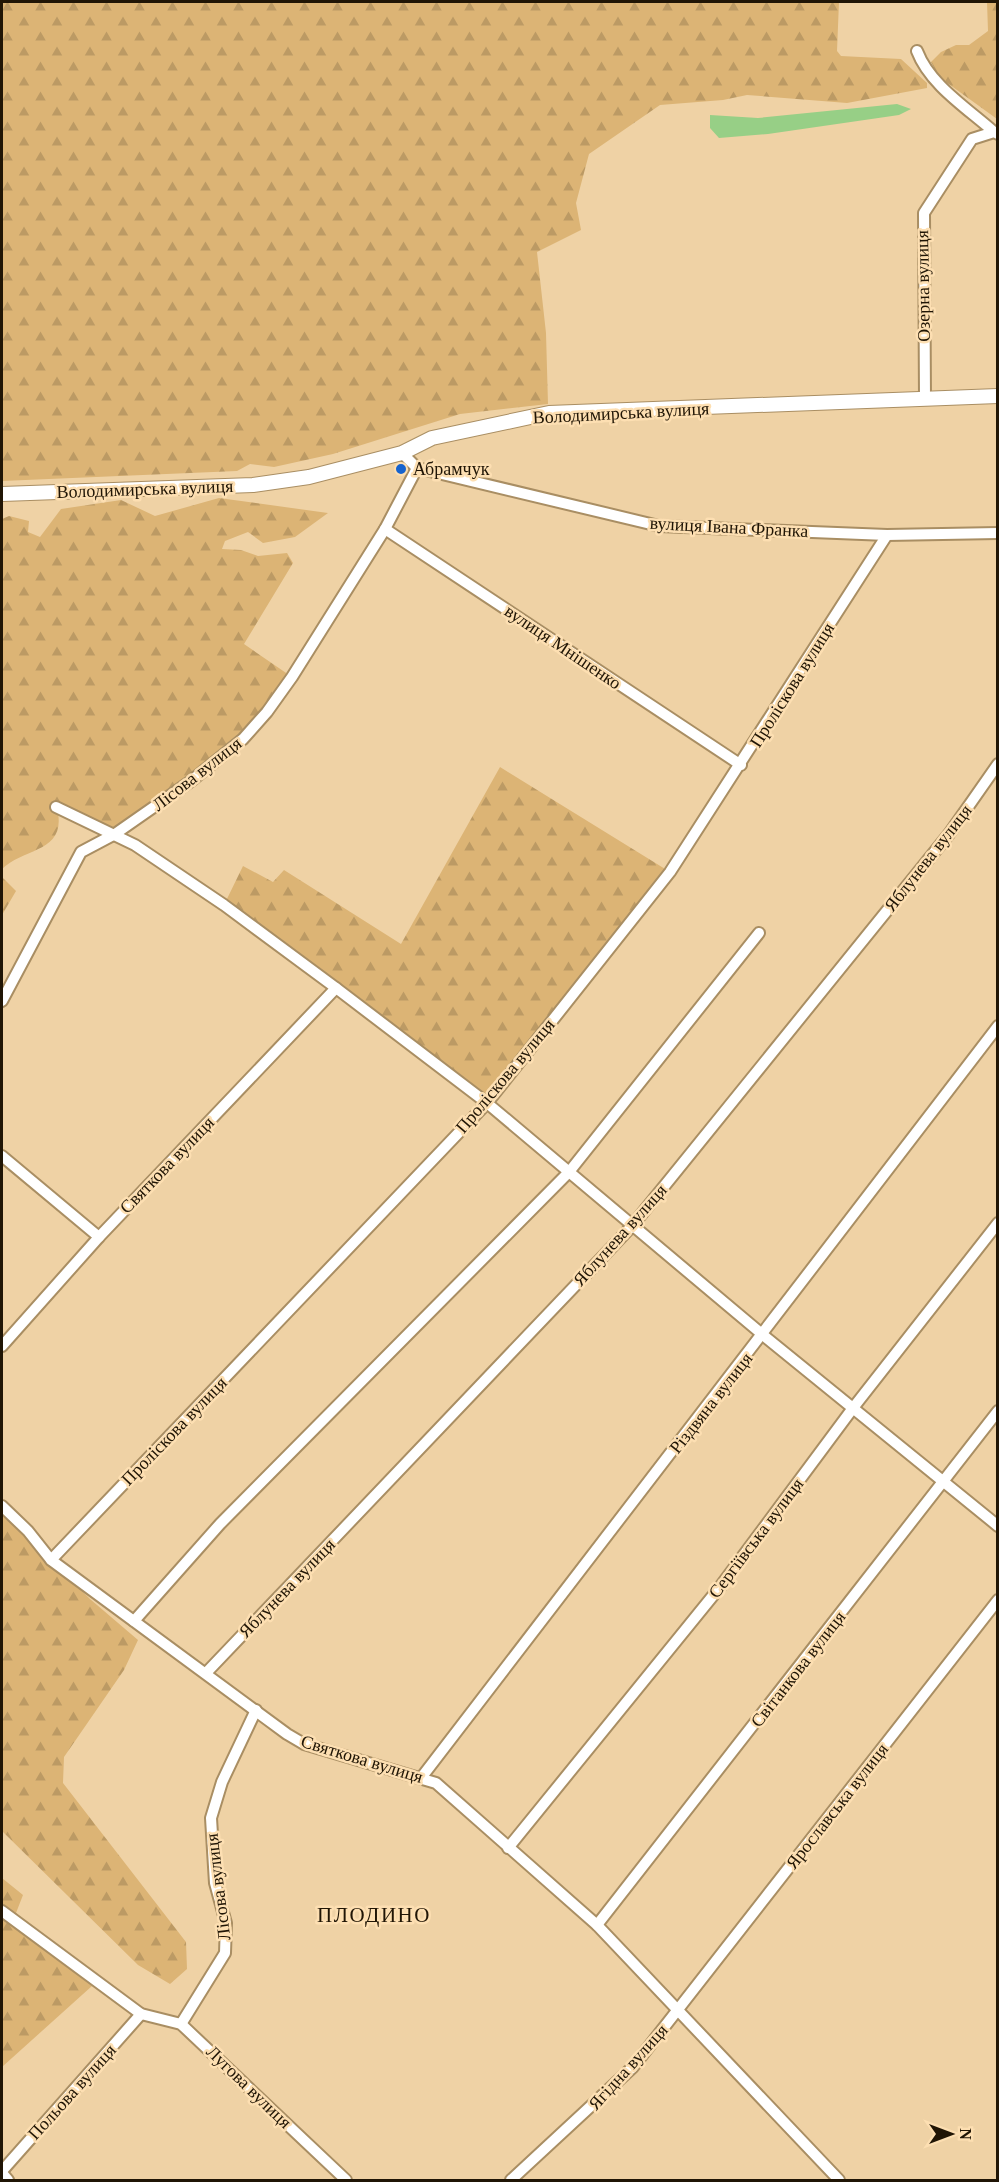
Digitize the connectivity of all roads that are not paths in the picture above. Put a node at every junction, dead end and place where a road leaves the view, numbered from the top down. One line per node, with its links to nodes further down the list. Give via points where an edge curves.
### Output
1 (917, 51): 2 (street, Озерна вулиця, via 935,81)
2 (996, 133): 4 (street, Озерна вулиця, via 972,139 924,213)
3 (998, 396): 4 (main road, Володимирська вулиця)
4 (925, 399): 5 (main road, Володимирська вулиця, via 549,413 432,438)
5 (402, 453): 6 (street); 7 (main road, Володимирська вулиця, via 309,477 253,485)
6 (417, 468): 8 (street, Лісова вулиця); 10 (street, вулиця Івана Франка, via 659,526)
7 (2, 494)
8 (385, 529): 12 (street, вулиця Мнішенко); 14 (street, Лісова вулиця, via 292,677 249,732 218,761)
9 (998, 532): 10 (street, вулиця Івана Франка)
10 (887, 535): 12 (street, Проліскова вулиця)
11 (998, 764): 23 (street, Яблунева вулиця, via 949,834)
12 (741, 765): 19 (street, Проліскова вулиця, via 670,872)
13 (56, 807): 14 (street)
14 (115, 834): 16 (street, via 224,905); 17 (street, Лісова вулиця, via 81,852)
15 (759, 933): 21 (street)
16 (336, 988): 19 (street); 24 (street, Святкова вулиця)
17 (2, 1000)
18 (995, 1034): 25 (street, Різдвяна вулиця)
19 (487, 1103): 21 (street); 32 (street, Проліскова вулиця)
20 (2, 1156): 24 (street)
21 (568, 1172): 23 (street); 34 (street, via 220,1524)
22 (998, 1224): 27 (street, Сергіївська вулиця)
23 (632, 1226): 25 (street); 35 (street, Яблунева вулиця)
24 (99, 1237): 26 (street, Святкова вулиця)
25 (763, 1335): 27 (street); 37 (street, Різдвяна вулиця)
26 (2, 1346)
27 (853, 1408): 29 (street); 38 (street, Сергіївська вулиця, via 720,1587)
28 (998, 1411): 29 (street, Світанкова вулиця)
29 (943, 1482): 31 (street); 40 (street, Світанкова вулиця)
30 (2, 1506): 32 (street, Святкова вулиця)
31 (998, 1526)
32 (51, 1560): 34 (street, Святкова вулиця)
33 (998, 1600): 41 (street, Ярославська вулиця)
34 (134, 1621): 35 (street, Святкова вулиця)
35 (206, 1673): 36 (street, Святкова вулиця)
36 (256, 1710): 37 (street, Святкова вулиця, via 304,1744); 43 (street, Лісова вулиця, via 222,1782 211,1818 215,1883 226,1923 225,1953)
37 (422, 1778): 38 (street, Святкова вулиця, via 436,1783)
38 (508, 1848): 40 (street, Святкова вулиця)
39 (2, 1911): 42 (street)
40 (597, 1925): 41 (street, Святкова вулиця)
41 (677, 2012): 47 (street, Ягідна вулиця, via 633,2067); 48 (street, Ягідна вулиця)
42 (141, 2014): 43 (street, Лугова вулиця); 44 (street, Польова вулиця)
43 (181, 2024): 46 (street, Лугова вулиця)
44 (2, 2172): 45 (street)
45 (8, 2181)
46 (346, 2181)
47 (511, 2181)
48 (839, 2181)

